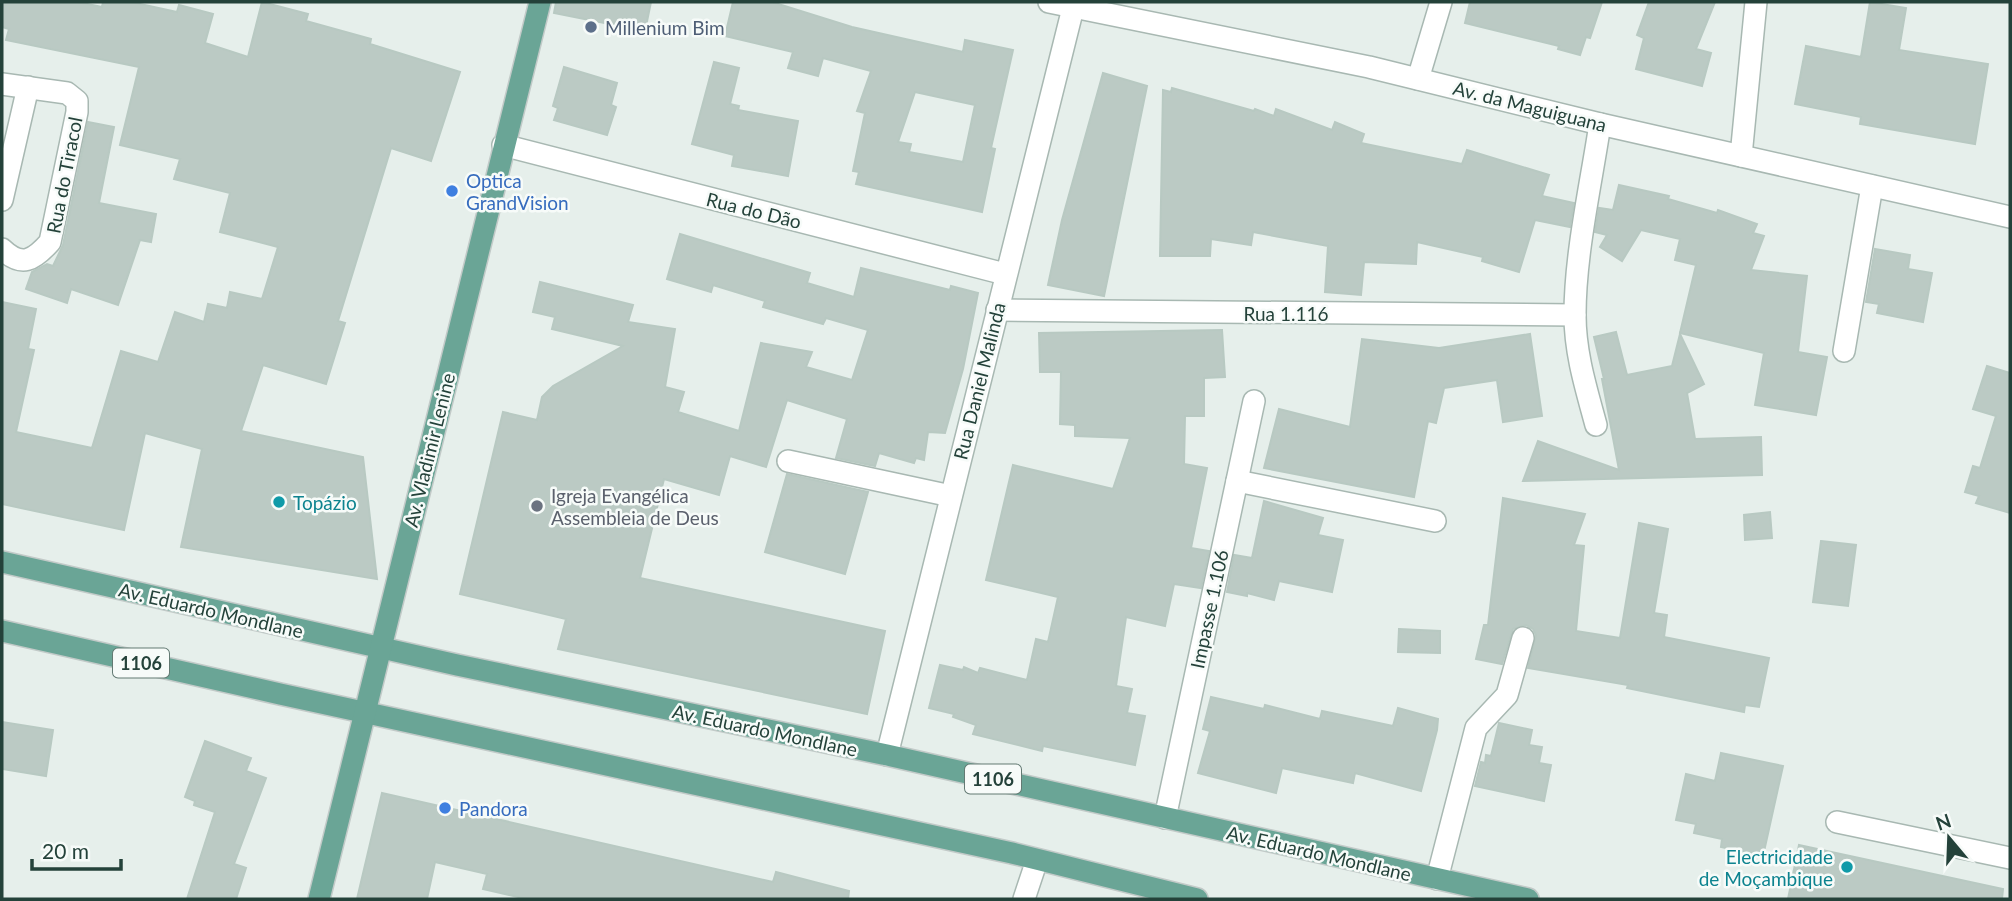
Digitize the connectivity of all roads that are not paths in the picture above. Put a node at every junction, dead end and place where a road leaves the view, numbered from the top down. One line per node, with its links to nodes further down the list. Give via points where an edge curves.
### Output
1 (540, 2): 11 (main road, Av. Vladimir Lenine)
2 (1049, 2): 6 (street, Av. da Maguiguana)
3 (1441, 2): 7 (street)
4 (1756, 2): 12 (street)
5 (1105, 7): 6 (street, Av. da Maguiguana); 7 (street, Av. da Maguiguana)
6 (1073, 8): 17 (street, Rua Daniel Malinda)
7 (1418, 79): 10 (street, Av. da Maguiguana)
8 (2, 84): 9 (street, Rua do Tiracol)
9 (28, 87): 14 (street); 16 (street, Rua do Tiracol, via 67,93 77,101 77,111 51,242 26,261 12,258)
10 (1600, 124): 12 (street, Av. da Maguiguana); 19 (street)
11 (503, 145): 17 (street, Rua do Dão); 30 (main road, Av. Vladimir Lenine)
12 (1741, 156): 13 (street, Av. da Maguiguana)
13 (1872, 186): 15 (street, Av. da Maguiguana); 20 (street)
14 (2, 200)
15 (2010, 217)
16 (2, 249)
17 (1005, 274): 18 (street, Rua Daniel Malinda)
18 (998, 310): 19 (street, Rua 1.116); 25 (street, Rua Daniel Malinda)
19 (1575, 315): 22 (street, via 1579,360)
20 (1844, 351)
21 (1254, 401): 24 (street, Impasse 1.106)
22 (1596, 425)
23 (788, 461): 25 (street)
24 (1237, 481): 26 (street); 33 (street, Impasse 1.106)
25 (951, 496): 32 (street, Rua Daniel Malinda)
26 (1435, 521)
27 (2, 562): 30 (main road, Av. Eduardo Mondlane)
28 (2, 631): 31 (main road, 1106)
29 (1523, 638): 37 (street, via 1507,695 1476,729)
30 (380, 648): 31 (main road, Av. Vladimir Lenine); 32 (main road, Av. Eduardo Mondlane / 1106)
31 (364, 712): 36 (main road, 1106); 38 (main road, Av. Vladimir Lenine)
32 (887, 755): 33 (main road, Av. Eduardo Mondlane / 1106)
33 (1164, 818): 37 (main road, Av. Eduardo Mondlane / 1106)
34 (1837, 822): 35 (street)
35 (2010, 858)
36 (1037, 860): 39 (street); 40 (main road, 1106)
37 (1437, 879): 41 (main road, Av. Eduardo Mondlane / 1106)
38 (319, 899)
39 (1024, 899)
40 (1197, 899)
41 (1528, 899)

